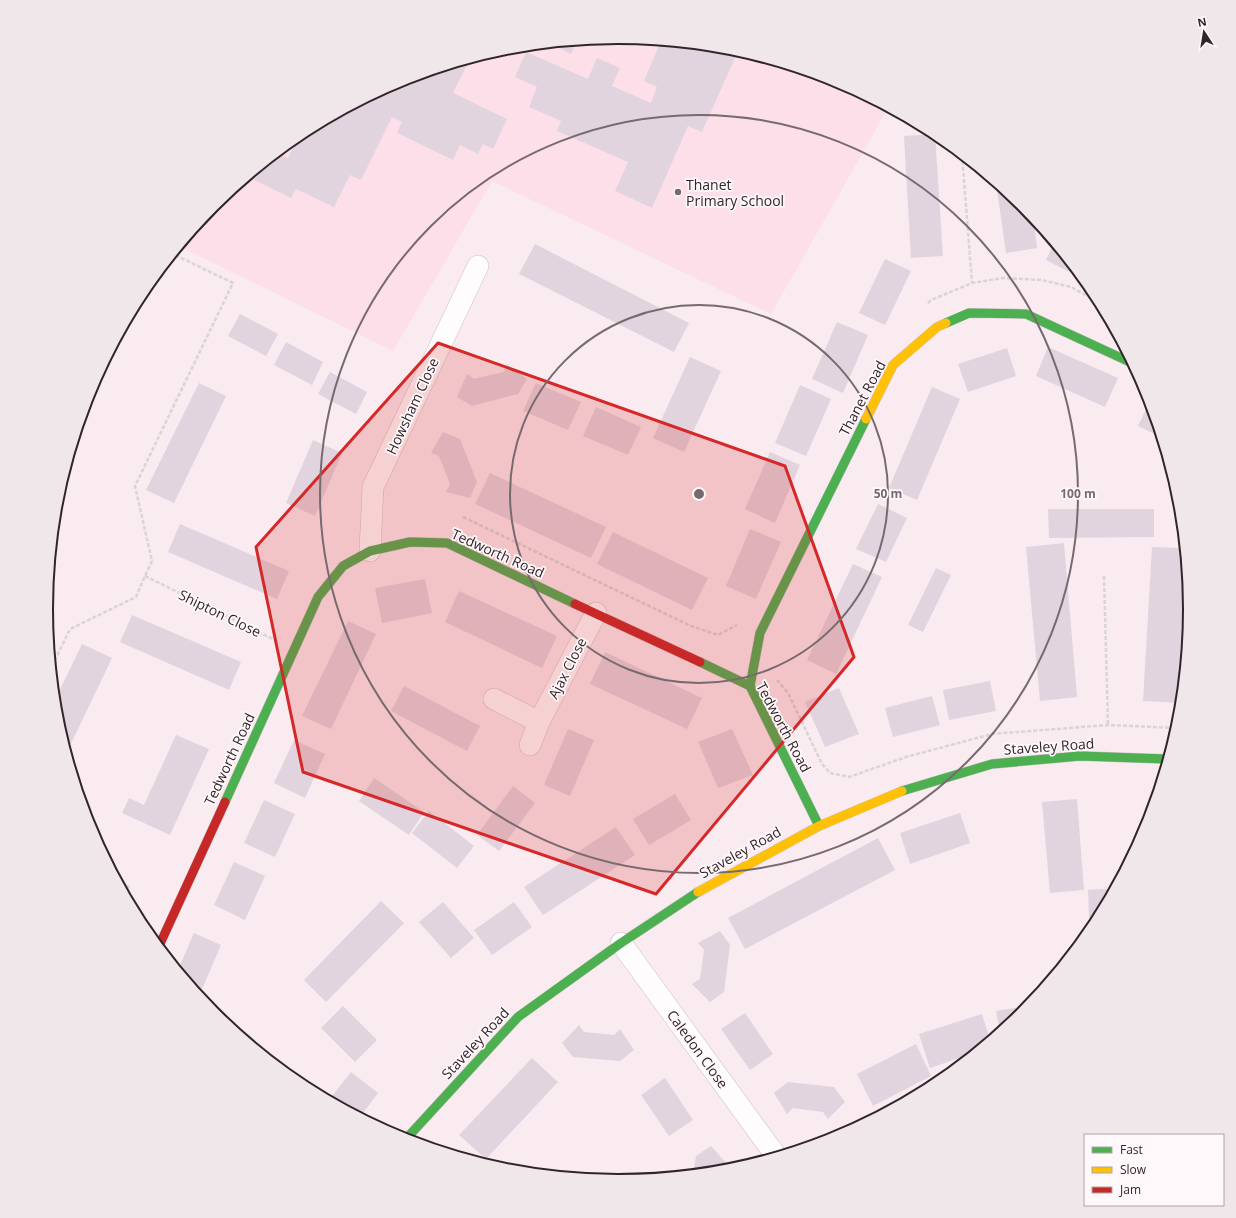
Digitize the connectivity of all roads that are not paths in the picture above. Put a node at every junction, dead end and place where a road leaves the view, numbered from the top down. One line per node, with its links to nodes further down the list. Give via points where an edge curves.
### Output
1 (478, 266): 3 (street, Howsham Close, via 373,487)
2 (1125, 360): 5 (street, Thanet Road, via 1026,314 969,313 937,327 893,365 760,633)
3 (370, 551): 4 (street, Tedworth Road, via 410,542 447,543); 11 (street, Tedworth Road, via 343,566 318,597)
4 (596, 613): 5 (street, Tedworth Road); 7 (street, Ajax Close)
5 (750, 686): 10 (street, Tedworth Road)
6 (494, 699): 7 (street)
7 (539, 722): 8 (street, Ajax Close)
8 (530, 745)
9 (1163, 759): 10 (street, Staveley Road, via 1080,756 992,764 904,790)
10 (819, 826): 12 (street, Staveley Road, via 708,885)
11 (161, 940)
12 (621, 943): 13 (street, Staveley Road, via 518,1017); 14 (street, Caledon Close)
13 (410, 1134)
14 (773, 1152)

